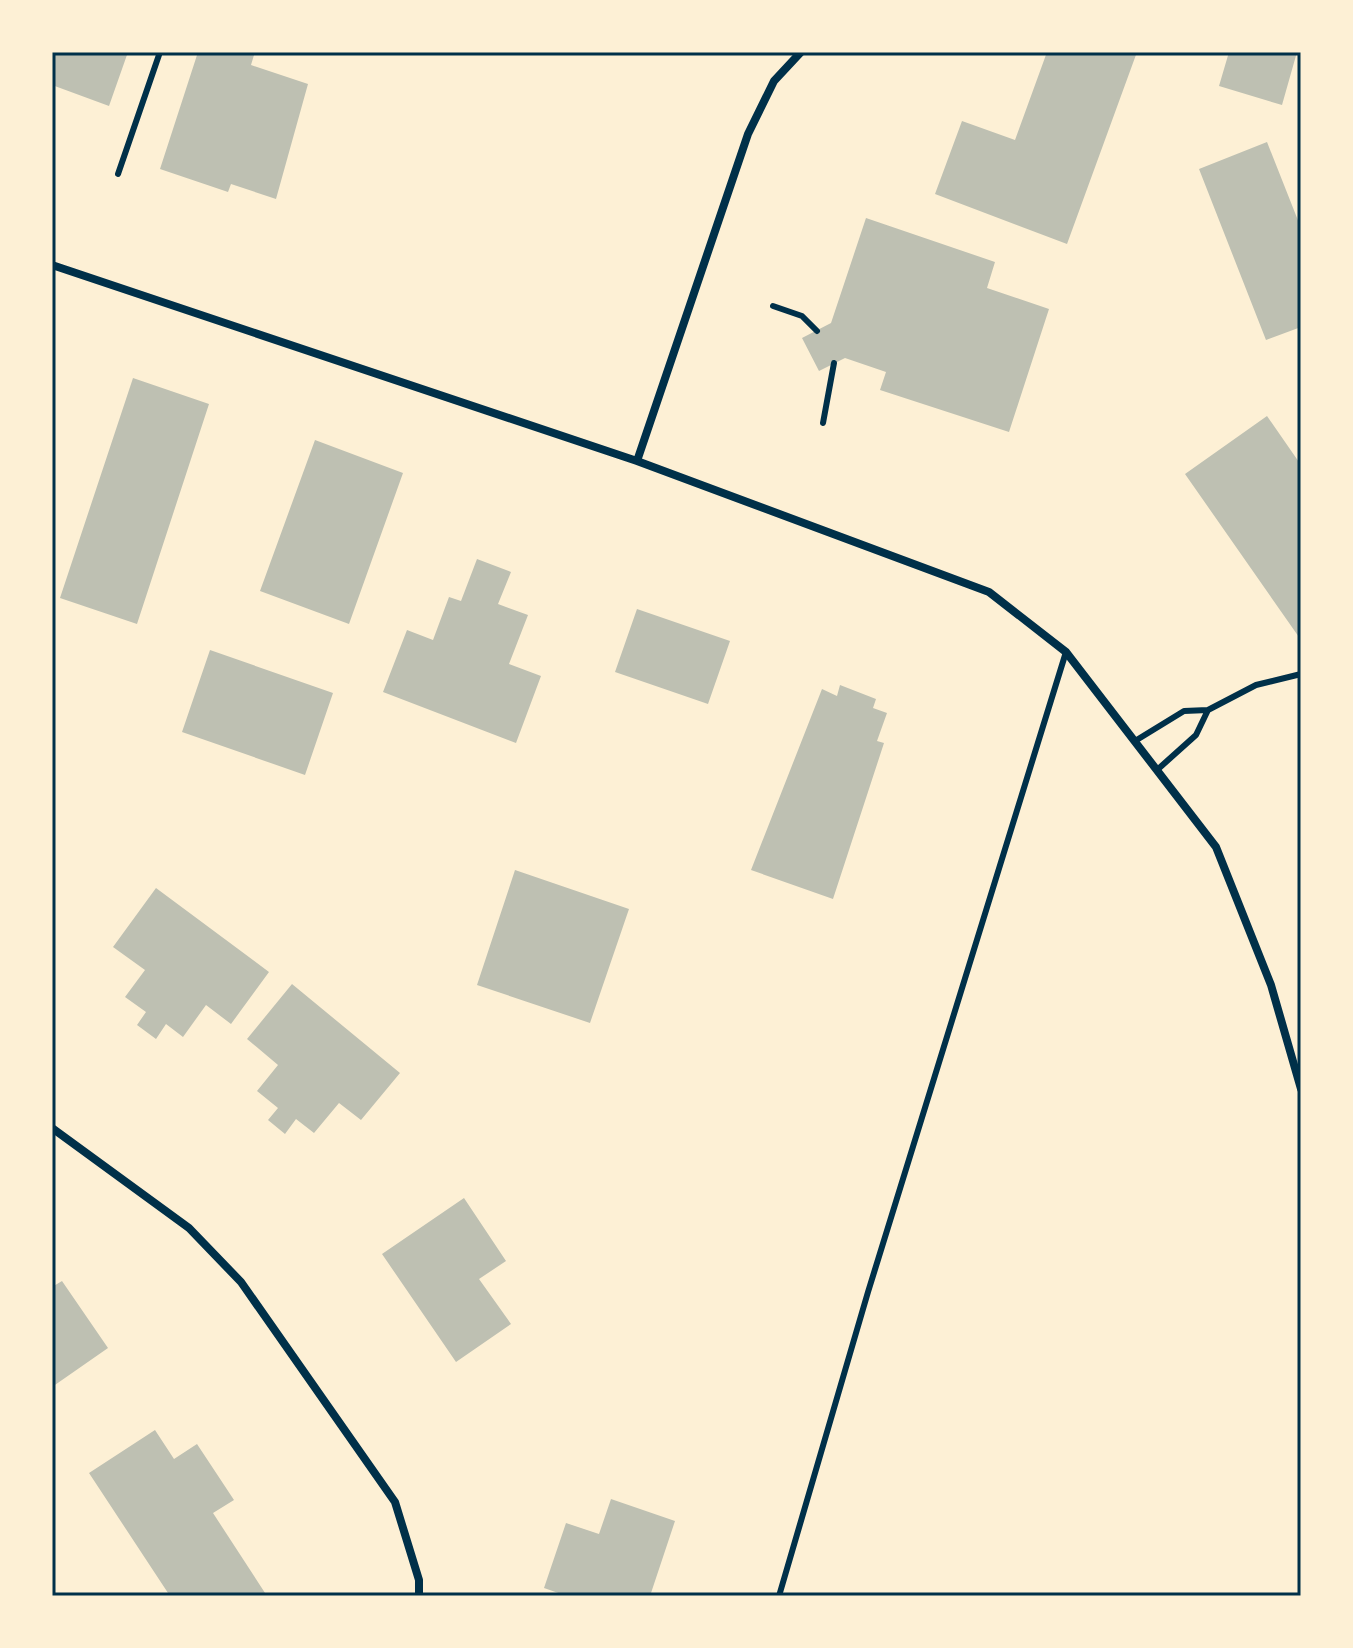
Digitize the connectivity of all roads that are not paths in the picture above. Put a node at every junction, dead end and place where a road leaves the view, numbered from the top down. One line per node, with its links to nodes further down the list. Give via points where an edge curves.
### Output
1 (160, 52): 3 (lane)
2 (801, 52): 9 (street, via 774,81 748,134)
3 (118, 174)
4 (52, 265): 9 (street)
5 (773, 306): 6 (lane, via 802,316)
6 (817, 331)
7 (834, 363): 8 (lane)
8 (823, 423)
9 (637, 461): 10 (street, via 989,592)
10 (1066, 652): 13 (street); 18 (lane)
11 (1301, 674): 12 (lane, via 1256,685)
12 (1208, 710): 13 (lane, via 1184,711); 14 (lane, via 1196,735)
13 (1135, 741): 14 (street)
14 (1157, 770): 15 (street, via 1216,847 1271,985)
15 (1301, 1089)
16 (52, 1128): 17 (street, via 189,1228 241,1282 395,1502)
17 (419, 1596)
18 (779, 1596)

